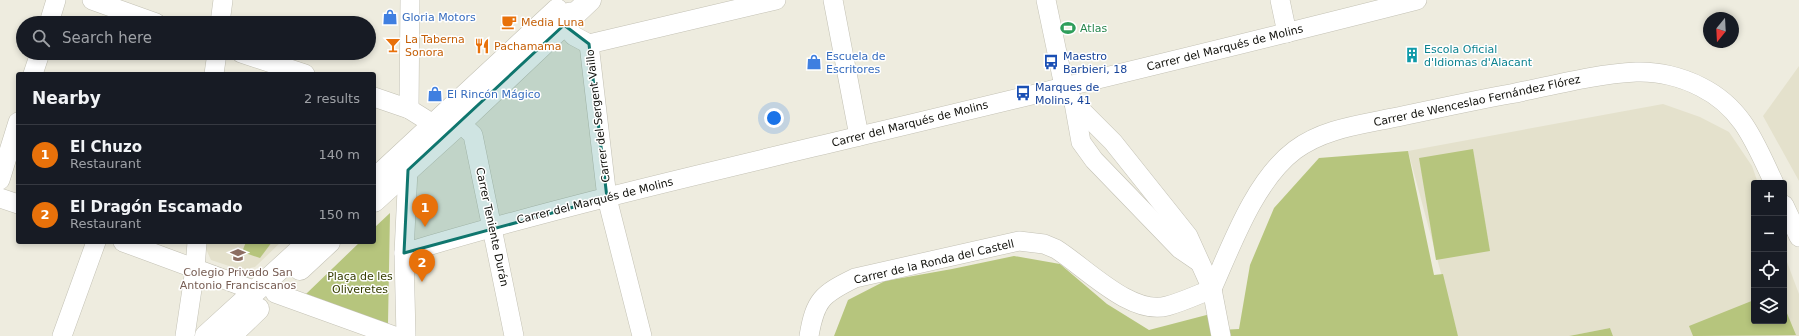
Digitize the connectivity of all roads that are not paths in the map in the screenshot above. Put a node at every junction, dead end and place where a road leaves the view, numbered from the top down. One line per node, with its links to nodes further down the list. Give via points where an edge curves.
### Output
1 (56, 0): 13 (street)
2 (92, 0): 14 (street)
3 (223, 0): 15 (street)
4 (410, 0): 28 (street)
5 (569, 0): 30 (main road)
6 (575, 0): 16 (street)
7 (590, 0): 16 (main road)
8 (776, 0): 18 (street)
9 (833, 0): 32 (street)
10 (1046, 0): 25 (street)
11 (1280, 0): 17 (street)
12 (1417, 0): 17 (street, Carrer del Marqués de Molins)
13 (51, 16)
14 (137, 16)
15 (221, 16)
16 (564, 25): 18 (street, Carrer del Sergent Vaillo, via 574,36); 29 (main road)
17 (1287, 33): 25 (street, Carrer del Marqués de Molins)
18 (589, 44): 38 (street, Carrer del Sergent Vaillo)
19 (38, 60): 22 (street)
20 (216, 60): 23 (street)
21 (262, 60): 24 (street)
22 (34, 72)
23 (214, 72)
24 (298, 72)
25 (1064, 86): 27 (street); 32 (street, Carrer del Marqués de Molins)
26 (376, 98): 28 (street)
27 (1074, 103): 50 (street, via 1118,147 1188,236); 50 (street, via 1081,142 1094,160 1180,249)
28 (409, 109): 30 (street)
29 (460, 123): 30 (street); 33 (main road); 42 (street, Carrer Teniente Durán, via 473,134)
30 (434, 124): 34 (main road)
31 (16, 128): 35 (street)
32 (859, 136): 38 (street, Carrer del Marqués de Molins)
33 (408, 170): 39 (main road); 49 (street)
34 (376, 178)
35 (0, 180)
36 (1773, 180): 52 (street, Carrer de Wenceslao Fernández Flórez, via 1744,122 1712,93 1685,80 1656,73 1636,72 1594,77 1334,131 1311,141 1284,161 1260,191)
37 (0, 198): 40 (street)
38 (607, 198): 42 (street, Carrer del Marqués de Molins); 61 (street, Carrer del Sergent Vaillo)
39 (376, 199)
40 (16, 203)
41 (1787, 211): 43 (street)
42 (493, 226): 49 (street, Carrer del Marqués de Molins); 60 (street, Carrer Teniente Durán)
43 (1799, 237)
44 (95, 244): 54 (street)
45 (128, 244): 51 (street)
46 (197, 244): 51 (street)
47 (306, 244): 53 (main road)
48 (326, 244): 53 (main road)
49 (404, 253): 59 (street)
50 (1201, 264): 52 (street)
51 (194, 269): 53 (street); 55 (street)
52 (1212, 289): 62 (street, Carrer de la Ronda del Castell, via 1166,307 1152,308 1127,300 1056,249 1044,244 1019,241 855,278 823,298 814,310); 63 (street)
53 (266, 292): 56 (main road); 57 (main road); 58 (street)
54 (62, 336)
55 (185, 336)
56 (206, 336)
57 (230, 336)
58 (394, 336)
59 (406, 336)
60 (514, 336)
61 (642, 336)
62 (809, 336)
63 (1221, 336)

